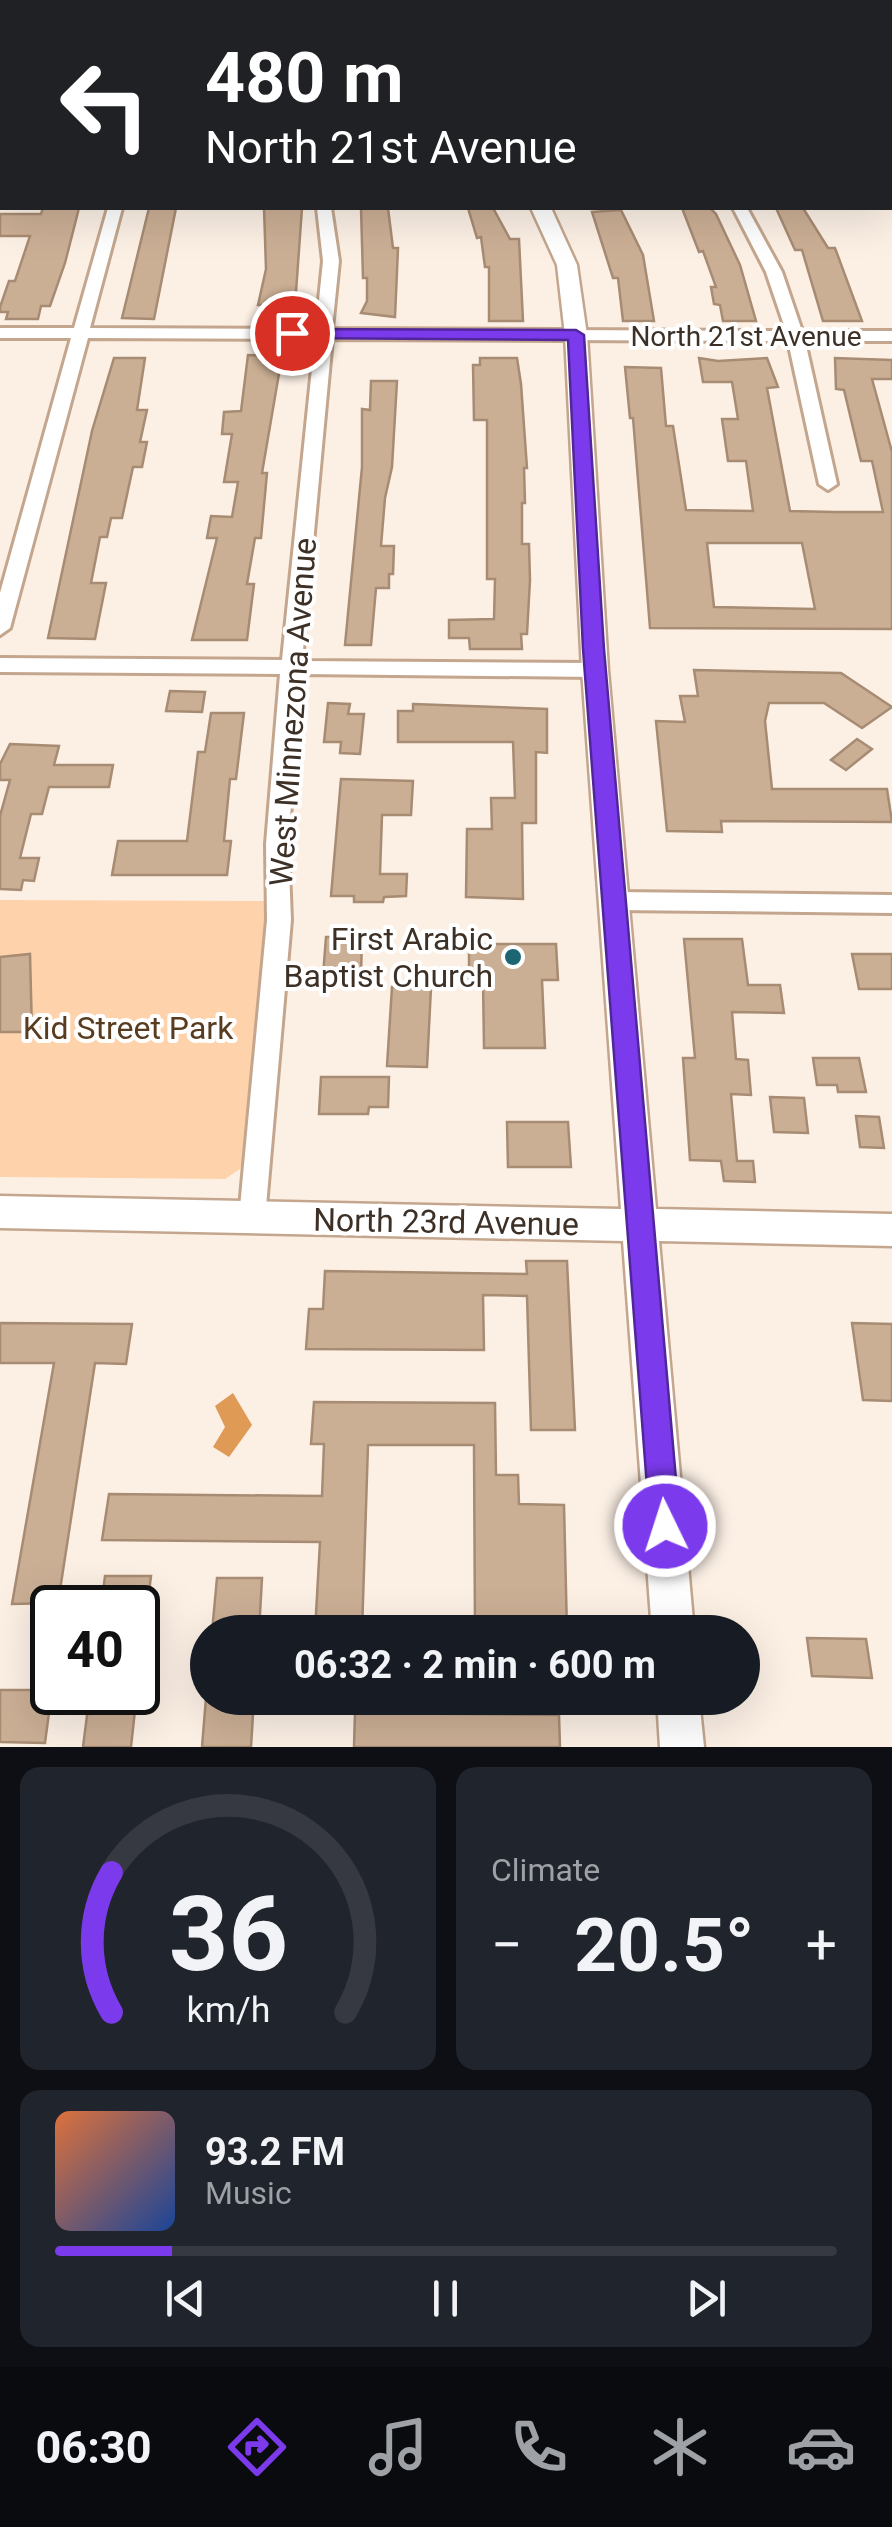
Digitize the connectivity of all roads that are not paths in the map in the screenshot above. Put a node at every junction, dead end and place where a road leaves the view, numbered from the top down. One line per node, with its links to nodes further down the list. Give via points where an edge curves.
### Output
1 (114, 210): 7 (street)
2 (324, 210): 5 (street, West Minnezona Avenue, via 331,261)
3 (542, 210): 8 (street, via 566,264)
4 (741, 210): 9 (street, via 762,239)
5 (324, 333): 7 (street, North 21st Avenue); 8 (street, North 21st Avenue); 14 (street, West Minnezona Avenue)
6 (0, 334): 7 (street, North 21st Avenue)
7 (79, 334): 12 (street)
8 (576, 335): 9 (street, North 21st Avenue); 15 (street)
9 (795, 336): 10 (street, North 21st Avenue); 11 (street)
10 (892, 336)
11 (828, 484)
12 (0, 628)
13 (0, 665): 14 (street)
14 (292, 668): 15 (street); 19 (street, West Minnezona Avenue, via 278,844 280,920)
15 (595, 670): 16 (street)
16 (614, 901): 17 (street); 20 (street)
17 (892, 904)
18 (0, 1212): 19 (street, North 23rd Avenue)
19 (252, 1218): 20 (street, North 23rd Avenue)
20 (641, 1225): 21 (street, North 23rd Avenue); 22 (street)
21 (892, 1230)
22 (672, 1615)
23 (679, 1715): 24 (street)
24 (682, 1747)

